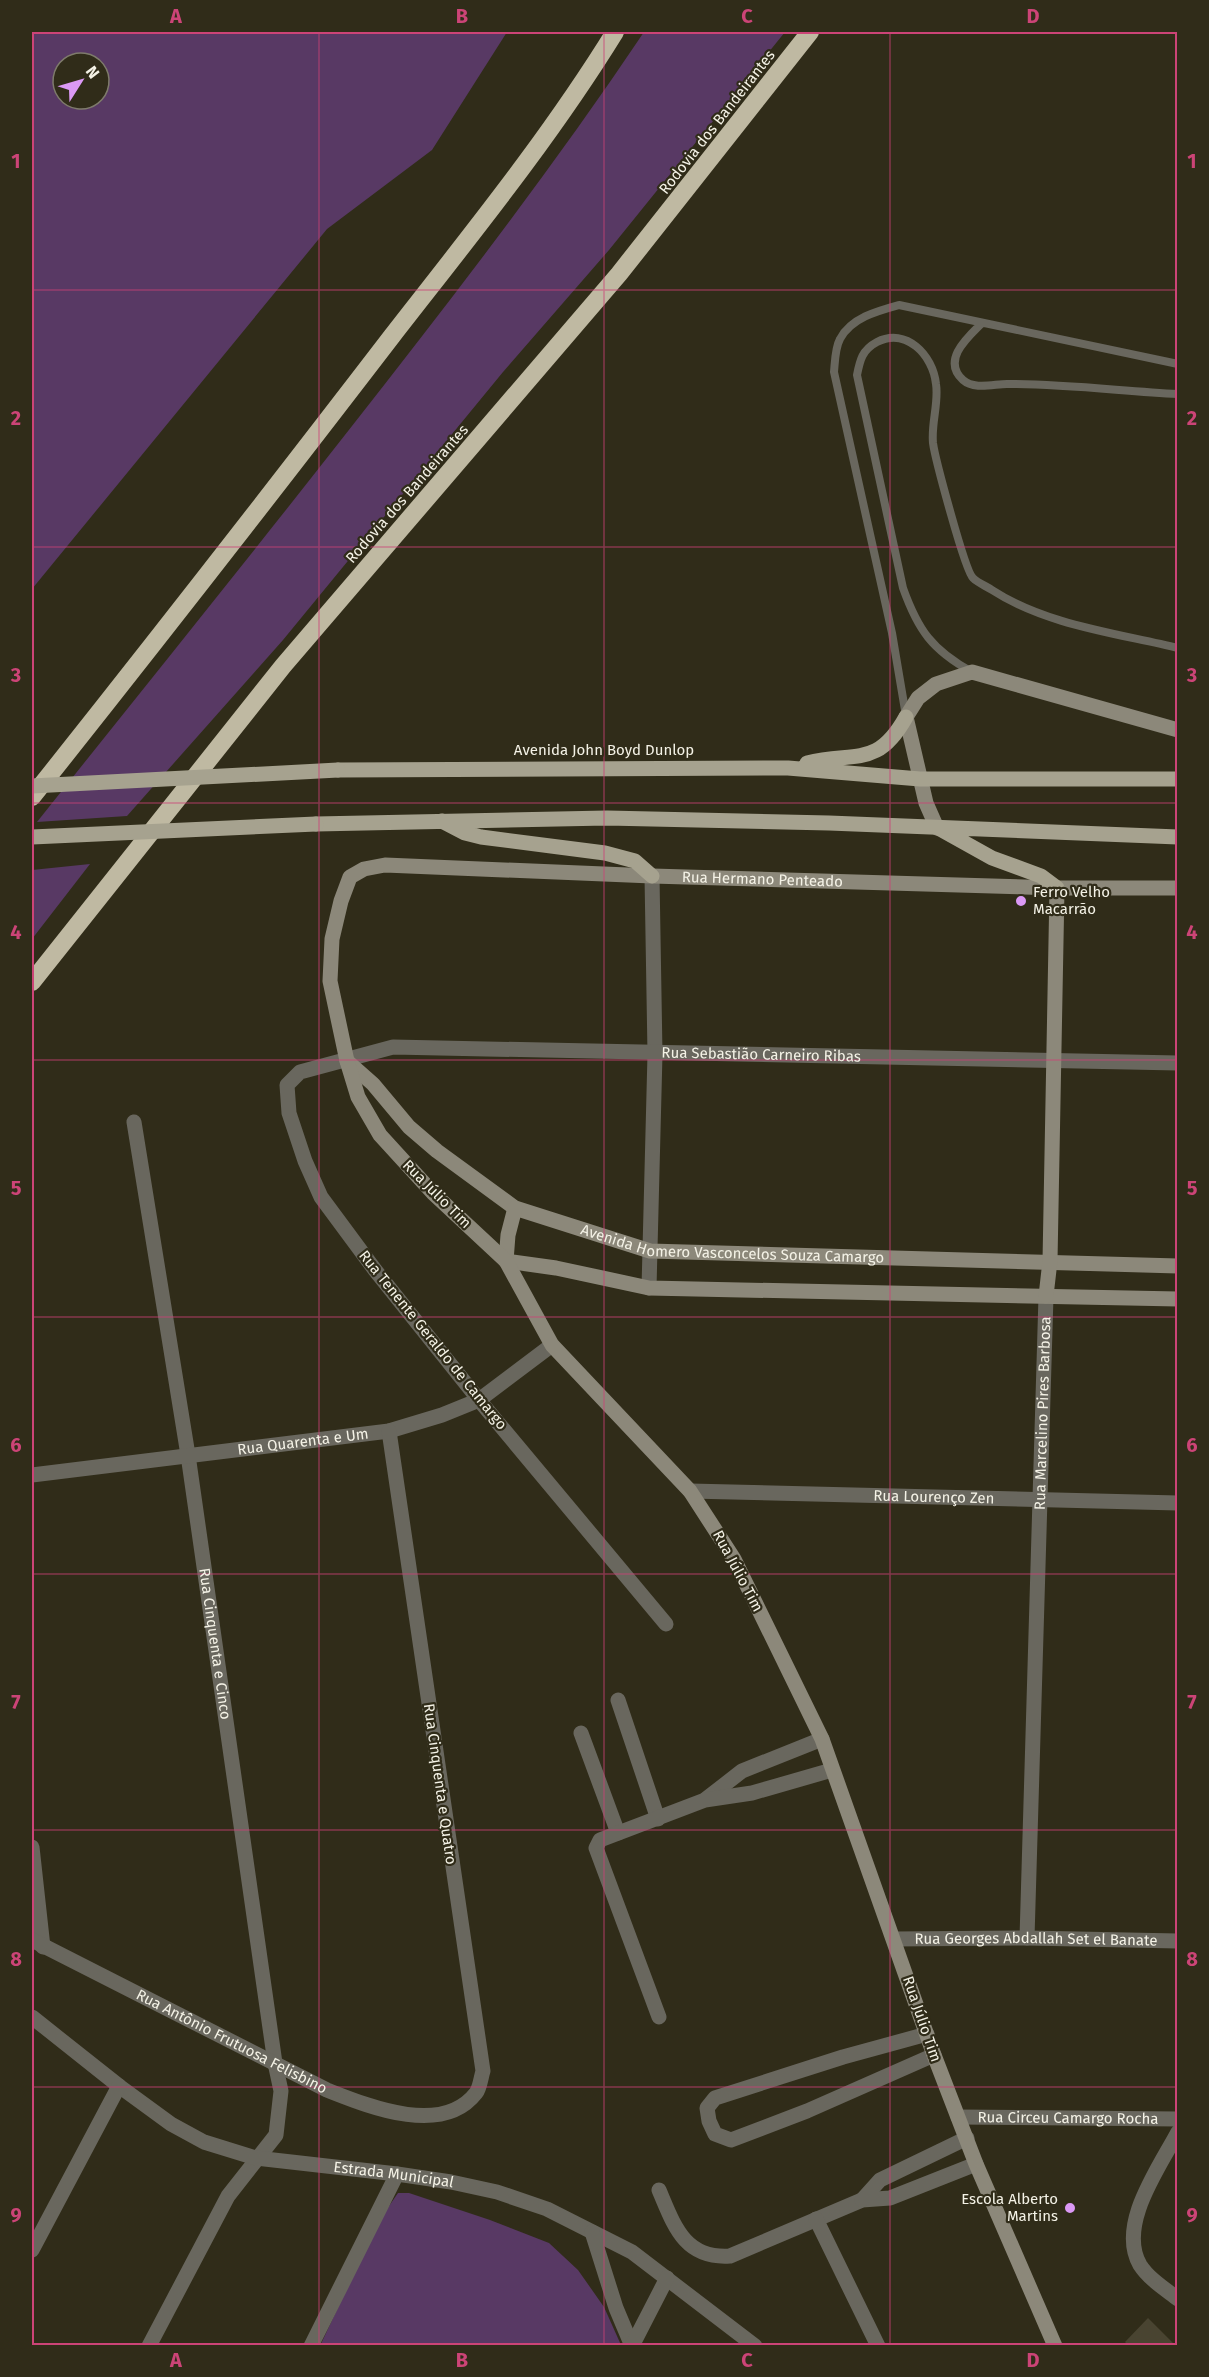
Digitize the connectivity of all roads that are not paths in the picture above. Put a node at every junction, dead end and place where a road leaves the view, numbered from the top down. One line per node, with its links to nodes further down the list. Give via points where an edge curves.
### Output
1 (615, 32): 14 (highway, via 569,105 507,188)
2 (810, 32): 23 (highway, Rodovia dos Bandeirantes, via 626,265 283,666)
3 (982, 323): 4 (lane); 5 (lane, via 961,344 956,356 956,370 973,386 1008,384); 8 (lane, via 899,305 851,324 839,341 834,372 892,633)
4 (1178, 364)
5 (1178, 394)
6 (1178, 648): 7 (lane, via 1049,618 971,577 933,442 936,384 930,363 917,345 906,339 886,338 863,353 857,375 903,588 914,618 932,643 948,659)
7 (972, 672): 8 (main road, via 936,684 918,698); 9 (main road)
8 (906, 717): 10 (main road, via 881,749 867,755); 11 (main road)
9 (1178, 730)
10 (788, 768): 11 (main road, Avenida John Boyd Dunlop); 13 (main road, Avenida John Boyd Dunlop, bridge, via 338,770)
11 (920, 778): 12 (main road, Avenida John Boyd Dunlop); 16 (main road)
12 (1178, 779)
13 (32, 786)
14 (32, 797)
15 (440, 820): 16 (main road, via 607,818); 17 (main road, bridge); 19 (main road, via 481,837 605,853 635,861)
16 (938, 828): 18 (main road); 21 (main road, via 992,858 1041,876)
17 (32, 837)
18 (1178, 837)
19 (652, 876): 20 (main road, Rua Hermano Penteado, via 385,865 364,869); 21 (main road, Rua Hermano Penteado); 24 (street)
20 (351, 877): 26 (main road, Rua Júlio Tim, via 332,939 330,981)
21 (1057, 888): 22 (main road, Rua Hermano Penteado); 25 (main road, Rua Marcelino Pires Barbosa)
22 (1178, 888)
23 (32, 981)
24 (655, 1054): 25 (street, Rua Sebastião Carneiro Ribas); 26 (street, Rua Sebastião Carneiro Ribas, via 393,1047); 30 (street)
25 (1054, 1060): 27 (street, Rua Sebastião Carneiro Ribas); 32 (main road, Rua Marcelino Pires Barbosa)
26 (347, 1061): 29 (main road, Avenida Homero Vasconcelos Souza Camargo, via 437,1151); 31 (main road, Rua Júlio Tim, via 358,1097 380,1135 433,1193); 38 (street, Rua Tenente Geraldo de Camargo, via 300,1072 287,1085 289,1113 305,1161 321,1197)
27 (1178, 1064)
28 (134, 1122): 40 (street, Rua Cinquenta e Cinco)
29 (515, 1208): 30 (main road, Avenida Homero Vasconcelos Souza Camargo); 31 (main road)
30 (650, 1251): 32 (main road, Avenida Homero Vasconcelos Souza Camargo); 34 (street)
31 (507, 1261): 34 (main road); 37 (main road, Rua Júlio Tim)
32 (1050, 1262): 33 (main road, Avenida Homero Vasconcelos Souza Camargo); 35 (main road, Rua Marcelino Pires Barbosa)
33 (1178, 1266)
34 (649, 1288): 35 (main road)
35 (1046, 1296): 36 (main road); 43 (street, Rua Marcelino Pires Barbosa)
36 (1178, 1299)
37 (552, 1345): 38 (street, Rua Quarenta e Um); 42 (main road, Rua Júlio Tim)
38 (479, 1400): 39 (street, Rua Quarenta e Um); 45 (street, Rua Tenente Geraldo de Camargo)
39 (389, 1431): 40 (street, Rua Quarenta e Um); 64 (street, Rua Cinquenta e Quatro, via 483,2071 477,2092 459,2107)
40 (188, 1455): 41 (street, Rua Quarenta e Um); 62 (street, Rua Cinquenta e Cinco)
41 (32, 1475)
42 (690, 1491): 43 (street, Rua Lourenço Zen); 48 (main road, Rua Júlio Tim, via 734,1559)
43 (1040, 1498): 44 (street, Rua Lourenço Zen); 54 (street, Rua Marcelino Pires Barbosa)
44 (1178, 1503)
45 (666, 1624)
46 (618, 1700): 51 (street)
47 (581, 1733): 52 (street)
48 (822, 1739): 49 (main road, Rua Júlio Tim); 50 (street, via 742,1771)
49 (832, 1770): 50 (street, via 752,1793); 55 (main road, Rua Júlio Tim)
50 (705, 1800): 51 (street)
51 (657, 1819): 52 (street)
52 (618, 1833): 59 (street, via 600,1840 596,1848)
53 (32, 1847): 57 (street)
54 (1027, 1938): 55 (street, Rua Georges Abdallah Set el Banate); 56 (street, Rua Georges Abdallah Set el Banate)
55 (894, 1939): 60 (main road, Rua Júlio Tim)
56 (1178, 1941)
57 (37, 1944): 62 (street, Rua Antônio Frutuosa Felisbino)
58 (32, 2017): 63 (street, Estrada Municipal)
59 (659, 2017)
60 (927, 2034): 61 (main road, Rua Júlio Tim); 61 (street, via 843,2056 715,2098 707,2108 709,2121 715,2134 731,2139 807,2112)
61 (934, 2055): 65 (main road, Rua Júlio Tim)
62 (274, 2063): 64 (street, Rua Antônio Frutuosa Felisbino, via 368,2106 403,2115); 69 (street, Rua Cinquenta e Cinco, via 281,2091 280,2115 276,2135)
63 (118, 2086): 69 (street, Estrada Municipal, via 204,2142); 76 (street)
64 (440, 2115)
65 (958, 2117): 66 (street, Rua Circeu Camargo Rocha); 68 (main road, Rua Júlio Tim)
66 (1178, 2119)
67 (1178, 2132): 78 (street, via 1146,2192 1132,2236 1140,2264)
68 (967, 2138): 70 (main road, Rua Júlio Tim); 73 (street, via 880,2180)
69 (256, 2158): 71 (street, Estrada Municipal); 80 (street, Rua Cinquenta e Cinco, via 228,2196)
70 (976, 2164): 73 (street, via 890,2198); 79 (main road, Rua Júlio Tim)
71 (398, 2174): 75 (street, Estrada Municipal, via 497,2192 547,2209); 81 (street)
72 (658, 2190): 74 (street, via 678,2233 690,2246 714,2258 747,2251)
73 (862, 2200): 74 (street)
74 (816, 2219): 84 (street)
75 (592, 2232): 77 (street, Estrada Municipal, via 632,2253); 82 (street)
76 (32, 2250)
77 (667, 2278): 82 (street); 83 (street, Estrada Municipal)
78 (1178, 2299)
79 (1052, 2341)
80 (149, 2346)
81 (311, 2346)
82 (632, 2346)
83 (755, 2346)
84 (878, 2346)

